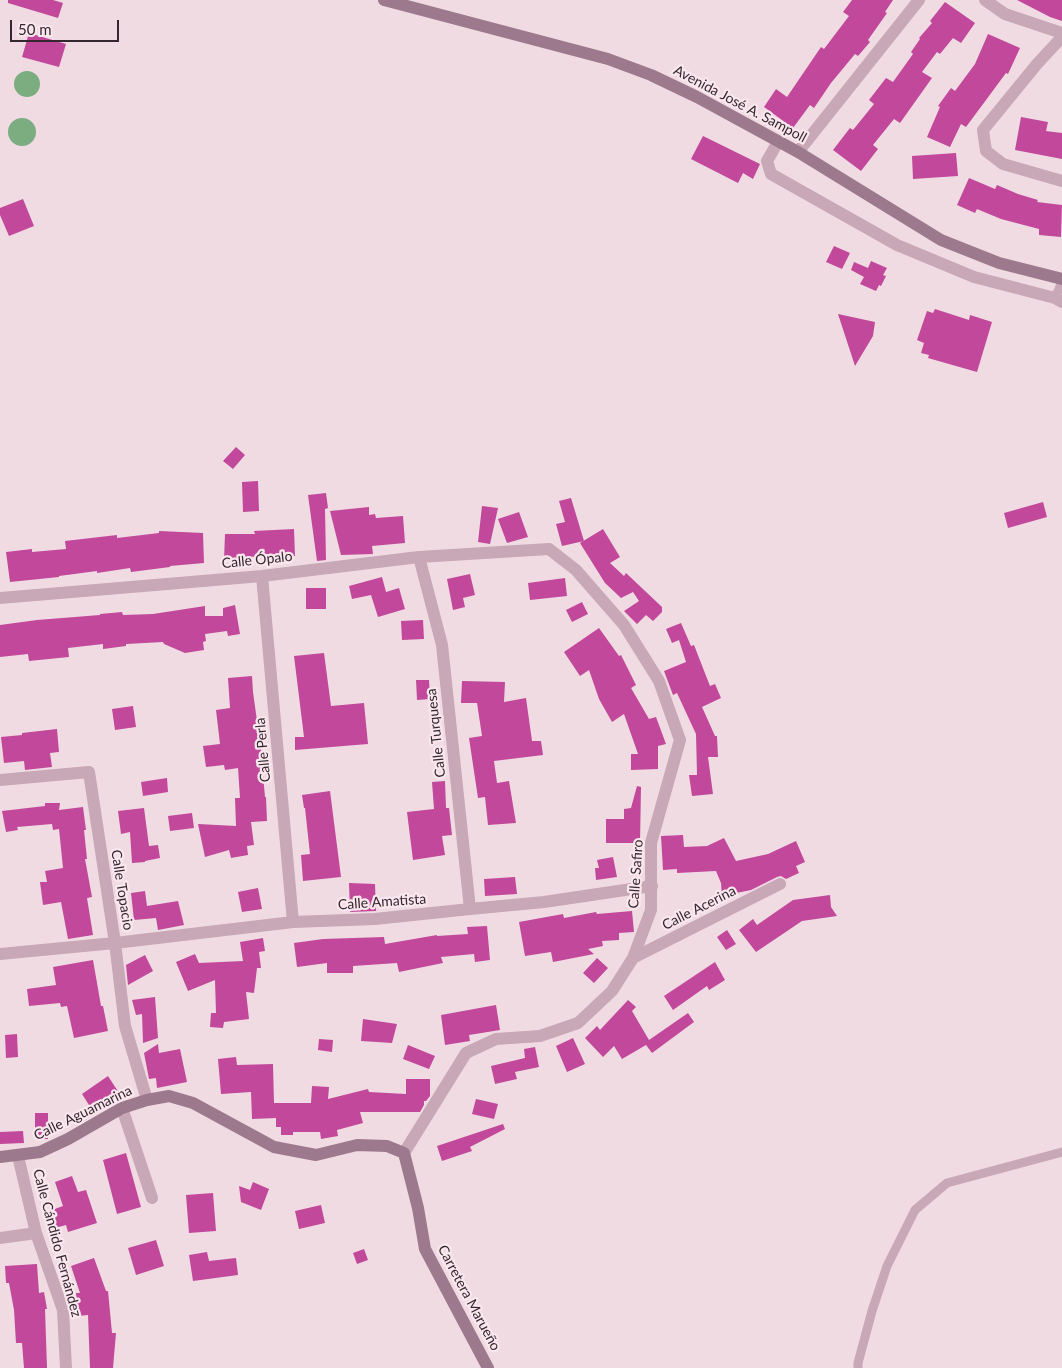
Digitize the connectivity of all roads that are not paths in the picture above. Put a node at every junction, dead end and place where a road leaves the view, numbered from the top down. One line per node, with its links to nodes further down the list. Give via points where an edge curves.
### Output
1 (384, 0): 6 (street, Avenida José A. Sampoll, via 608,59 689,93)
2 (919, 0): 7 (street)
3 (985, 0): 4 (street, via 1005,14)
4 (1062, 33)
5 (1062, 37): 8 (street, via 984,130 986,151 1003,164)
6 (778, 142): 7 (street, Avenida José A. Sampoll); 10 (street, via 767,161 771,174 897,245 974,277)
7 (798, 152): 9 (street, Avenida José A. Sampoll, via 941,240 999,264)
8 (1062, 181)
9 (1062, 280): 10 (lane)
10 (1058, 300)
11 (516, 551): 12 (street, Calle Ópalo); 17 (street, Calle Safiro, via 549,549 576,570 624,625 659,681 680,740 651,844)
12 (418, 557): 13 (street, Calle Ópalo); 18 (street, Calle Turquesa, via 442,645)
13 (262, 576): 14 (street, Calle Ópalo); 19 (street, Calle Perla)
14 (0, 598)
15 (0, 780): 20 (street, Calle Topacio, via 89,772)
16 (780, 884): 22 (street, Calle Acerina)
17 (652, 886): 18 (street, Calle Amatista); 22 (street, Calle Safiro, via 650,910)
18 (470, 909): 19 (street, Calle Amatista, via 375,919)
19 (294, 922): 20 (street, Calle Amatista)
20 (115, 943): 21 (street, Calle Amatista); 23 (street, Calle Topacio, via 125,1026)
21 (0, 954)
22 (633, 958): 26 (street, Calle Safiro, via 612,990 578,1023 540,1036 496,1039 466,1053)
23 (147, 1100): 24 (street, Calle Aguamarina); 26 (street, Calle Aguamarina, via 169,1096 193,1102 274,1147 316,1155 357,1146 387,1146)
24 (122, 1108): 27 (street, Calle Aguamarina, via 68,1140 40,1152); 29 (street)
25 (1062, 1152): 34 (lane, via 947,1183 915,1210 887,1266)
26 (404, 1153): 33 (street, Carretera Marueño, via 425,1249)
27 (18, 1156): 28 (street, Calle Aguamarina); 30 (street, Calle Cándido Fernández)
28 (0, 1157)
29 (152, 1198)
30 (36, 1233): 31 (street); 32 (street, Calle Cándido Fernández, via 63,1310)
31 (0, 1238)
32 (66, 1368)
33 (488, 1368)
34 (858, 1368)

